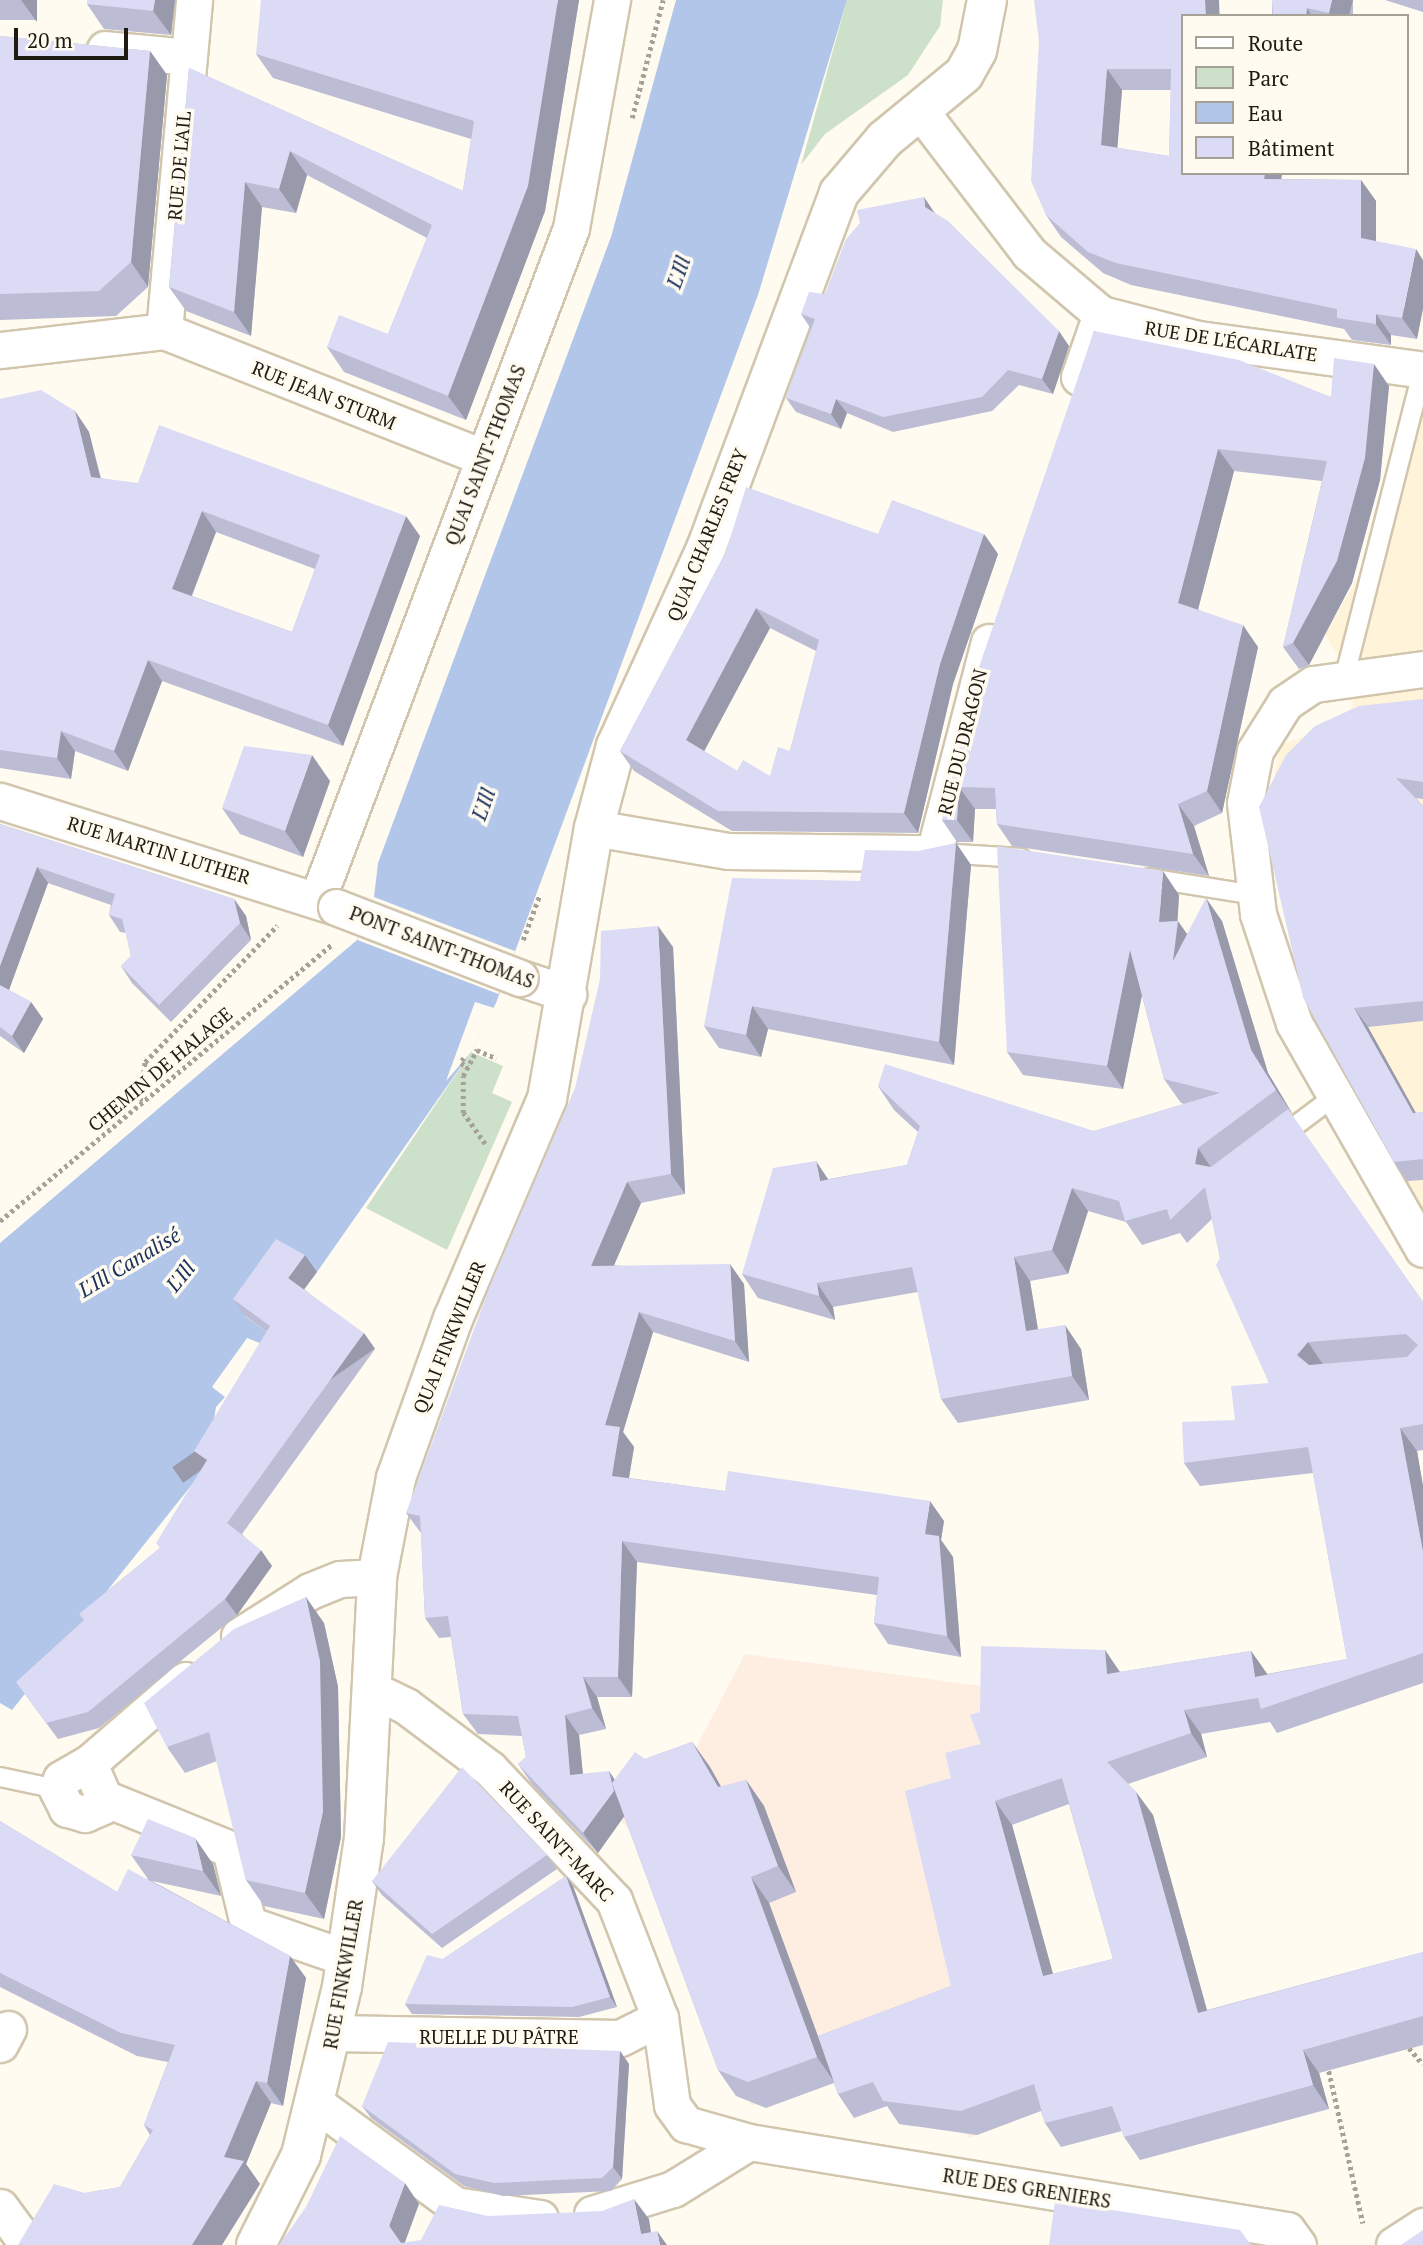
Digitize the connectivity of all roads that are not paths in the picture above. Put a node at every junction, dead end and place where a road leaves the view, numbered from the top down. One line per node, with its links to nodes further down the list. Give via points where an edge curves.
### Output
1 (194, 0): 5 (street, RUE DE L'AIL)
2 (612, 0): 12 (street, QUAI SAINT-THOMAS, via 571,228)
3 (987, 0): 6 (street, QUAI CHARLES FREY, via 977,51 964,74)
4 (67, 45): 5 (street)
5 (189, 57): 8 (street, RUE DE L'AIL)
6 (922, 113): 7 (street, RUE DE L'ÉCARLATE, via 1029,253); 17 (street, QUAI CHARLES FREY, via 857,167 839,193 707,546 615,746)
7 (1101, 314): 10 (street, RUE DE L'ÉCARLATE, via 1198,339); 11 (street)
8 (164, 331): 9 (street); 12 (street, RUE JEAN STURM)
9 (0, 350)
10 (1423, 369): 15 (lane)
11 (1068, 408)
12 (484, 457): 22 (street, QUAI SAINT-THOMAS)
13 (999, 612): 18 (street, RUE DU DRAGON, via 973,689)
14 (1423, 669): 15 (street)
15 (1345, 679): 21 (street, via 1313,684 1285,703 1255,751 1245,803)
16 (0, 801): 22 (street, RUE MARTIN LUTHER)
17 (594, 828): 18 (street, via 752,853); 23 (street, QUAI CHARLES FREY)
18 (934, 853): 19 (lane)
19 (1043, 862)
20 (1122, 874): 21 (lane)
21 (1255, 895): 24 (street, via 1294,1023)
22 (331, 915): 23 (street, PONT SAINT-THOMAS, bridge, via 520,964)
23 (568, 995): 27 (street, QUAI FINKWILLER, via 547,1099 408,1440)
24 (1332, 1098): 25 (lane); 26 (street)
25 (1266, 1148)
26 (1423, 1249)
27 (377, 1577): 28 (street, QUAI FINKWILLER); 29 (street, via 340,1579 267,1616)
28 (371, 1689): 33 (street, RUE FINKWILLER, via 364,1839); 34 (street, RUE SAINT-MARC, via 455,1740 573,1873 624,1916)
29 (89, 1763): 31 (street, via 61,1779); 32 (street)
30 (0, 1777): 31 (lane)
31 (57, 1789): 32 (street, via 67,1809 85,1814 103,1806)
32 (104, 1798): 33 (street, via 230,1849 248,1924)
33 (346, 1958): 35 (street, RUE FINKWILLER)
34 (660, 2018): 35 (street, RUELLE DU PÂTRE, via 620,2038); 37 (street, RUE SAINT-MARC, via 677,2116 701,2132)
35 (333, 2033): 36 (street, RUE FINKWILLER)
36 (318, 2105): 38 (street, via 404,2162); 44 (street, RUE FINKWILLER, via 287,2189)
37 (749, 2142): 38 (street, via 696,2177 615,2211 501,2216); 45 (street, RUE DES GRENIERS, via 1287,2230)
38 (444, 2197): 41 (street)
39 (0, 2207): 43 (street)
40 (1423, 2226): 42 (street)
41 (428, 2233)
42 (1379, 2239)
43 (28, 2245)
44 (256, 2245)
45 (1298, 2245)

